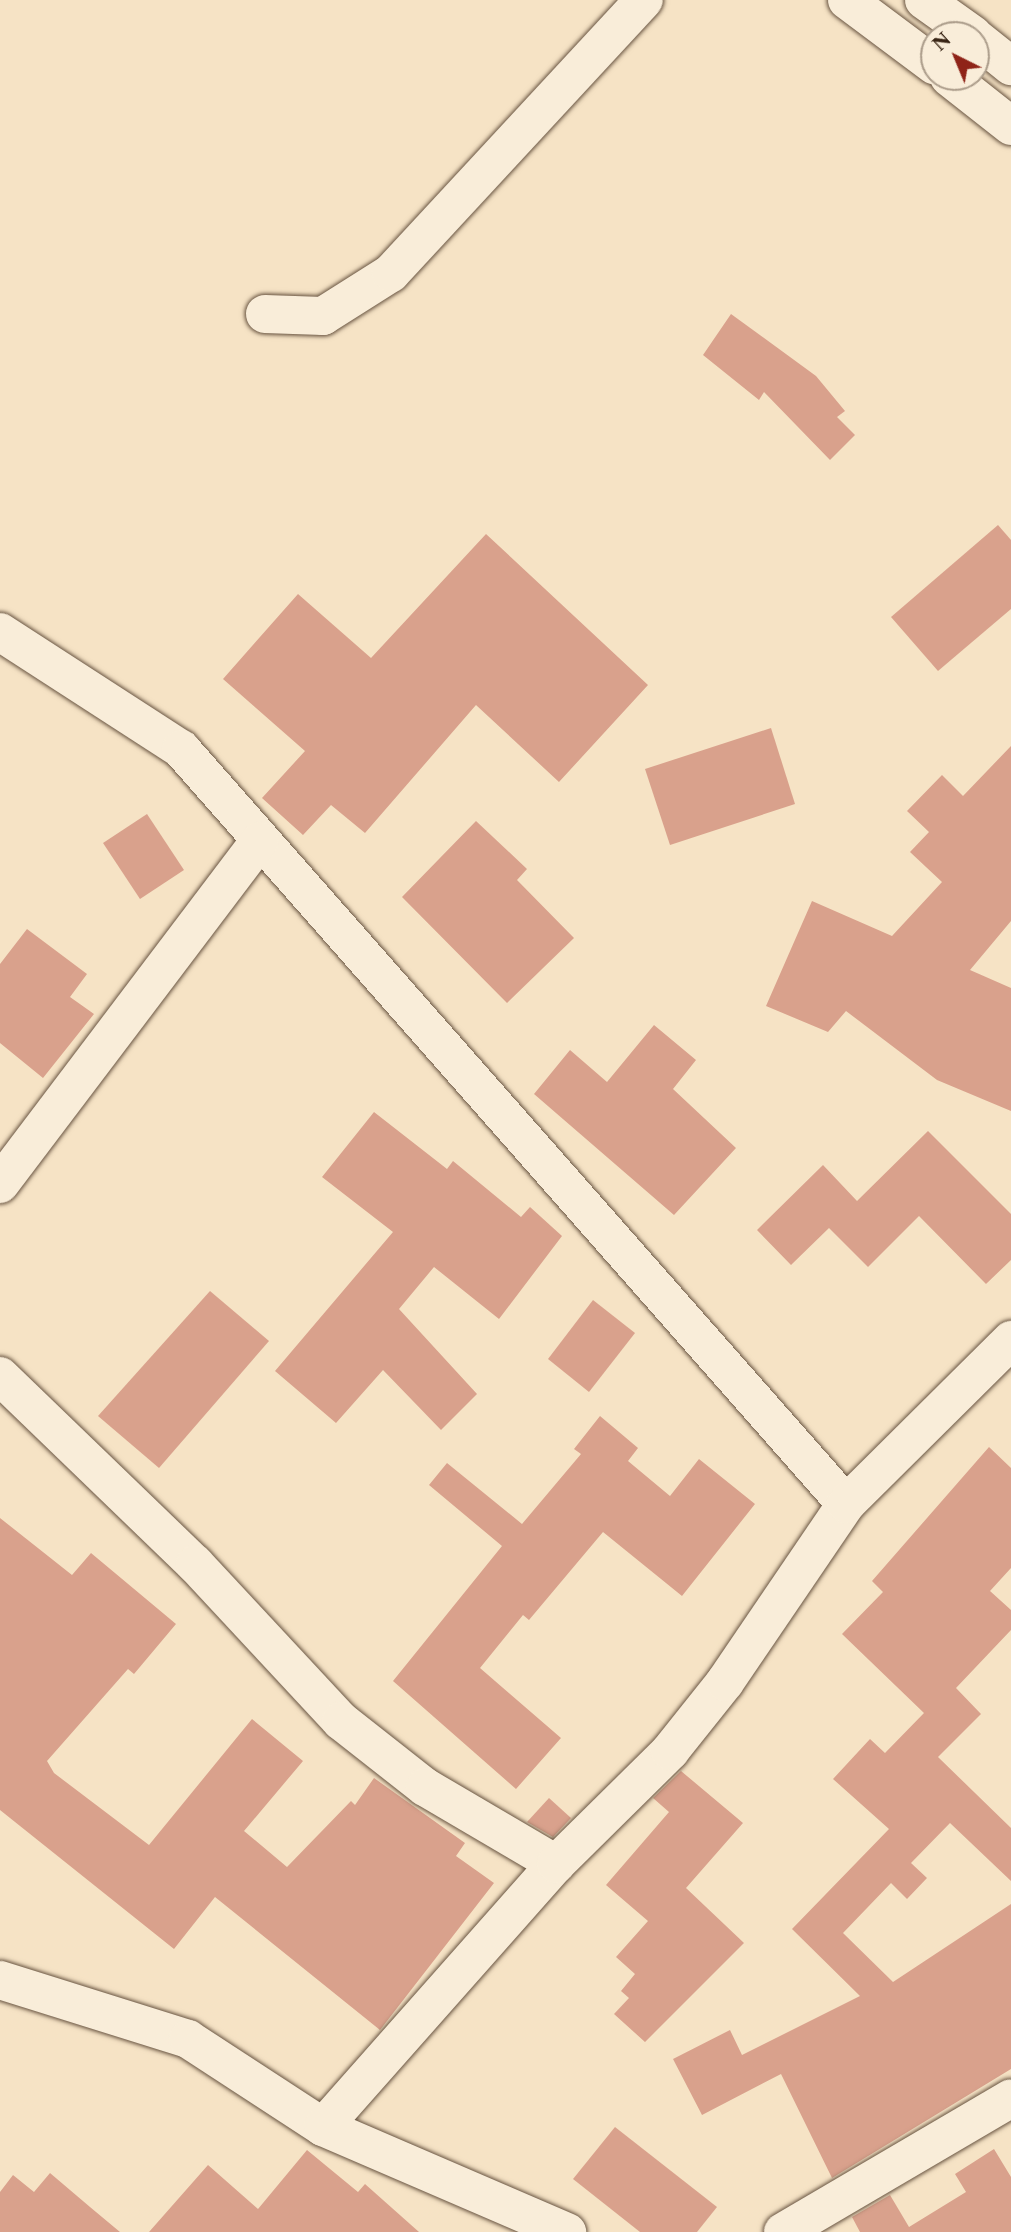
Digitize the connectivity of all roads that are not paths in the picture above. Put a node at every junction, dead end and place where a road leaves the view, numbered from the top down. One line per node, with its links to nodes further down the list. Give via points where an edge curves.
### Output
1 (643, 0): 10 (street, via 391,273 323,316)
2 (847, 0): 6 (street)
3 (924, 0): 4 (street)
4 (953, 21)
5 (990, 49): 7 (street)
6 (920, 55)
7 (1011, 66)
8 (967, 91): 9 (street)
9 (1011, 126)
10 (265, 314)
11 (0, 632): 12 (street, via 181,749)
12 (259, 841): 13 (street); 16 (street)
13 (0, 1184)
14 (1011, 1340): 16 (street)
15 (0, 1376): 17 (street, via 195,1564 341,1721 425,1787)
16 (846, 1504): 17 (street, via 725,1682 670,1751)
17 (555, 1864): 20 (street)
18 (0, 1980): 20 (street, via 188,2039)
19 (1011, 2098): 22 (street)
20 (323, 2127): 21 (street)
21 (567, 2232)
22 (783, 2232)

